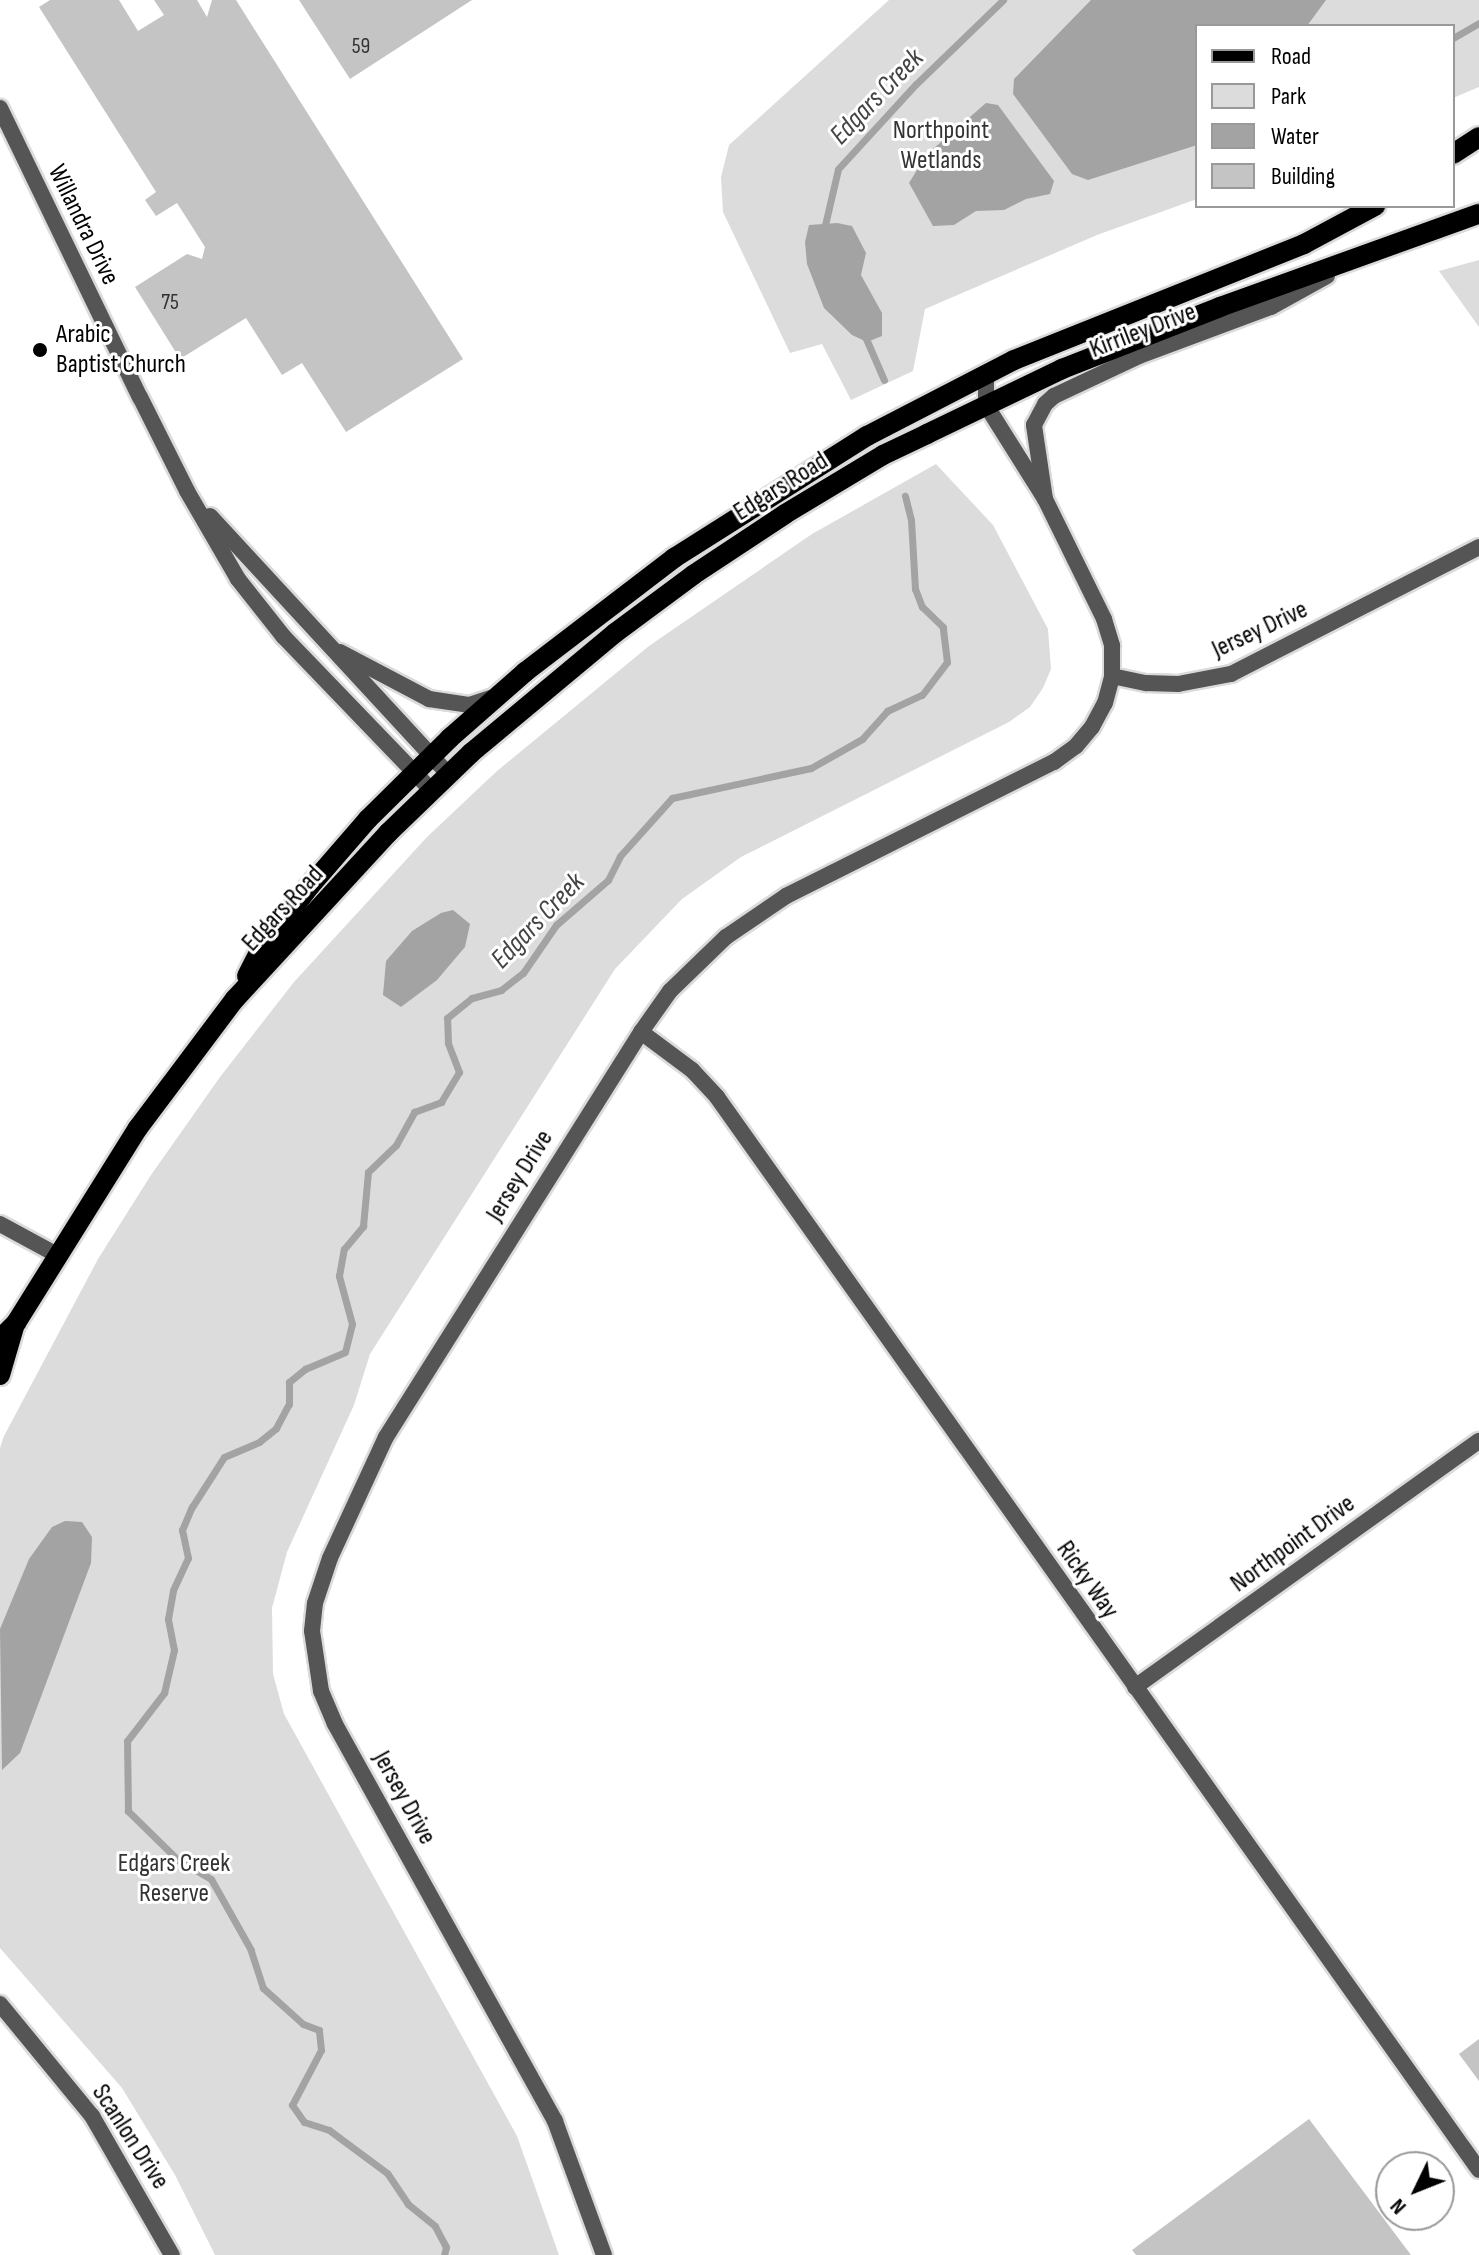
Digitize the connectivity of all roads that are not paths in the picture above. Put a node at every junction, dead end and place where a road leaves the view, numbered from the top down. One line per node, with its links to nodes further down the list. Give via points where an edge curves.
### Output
1 (0, 108): 9 (street, Willandra Drive)
2 (1479, 137): 3 (main road)
3 (1455, 153)
4 (1371, 208): 7 (main road, Edgars Road, via 1304,244)
5 (1479, 214): 6 (main road, Edgars Road)
6 (1348, 262): 8 (main road, Edgars Road, via 1062,369); 10 (street, Kirriley Drive, via 1271,307 1139,356 1054,396 1034,425)
7 (986, 374): 8 (street); 14 (main road, Edgars Road, via 867,436 674,558)
8 (986, 405): 10 (street, Kirriley Drive); 17 (main road, Edgars Road, via 883,455 693,575 545,689)
9 (187, 491): 12 (street, Willandra Drive); 16 (street, Willandra Drive, via 238,579 283,636)
10 (1045, 499): 13 (street, Kirriley Drive, via 1104,619 1112,646)
11 (1479, 547): 13 (street, Jersey Drive, via 1231,674 1178,684)
12 (328, 645): 14 (street, via 429,699 469,705); 15 (street, Willandra Drive)
13 (1112, 676): 20 (street, Jersey Drive, via 1105,703 1076,746 753,915 692,968)
14 (498, 696): 15 (main road, Edgars Road)
15 (432, 756): 16 (main road, Edgars Road); 17 (street, Willandra Drive)
16 (415, 773): 18 (street, Willandra Drive); 19 (main road, Edgars Road, via 310,886 258,954)
17 (449, 775): 18 (main road, Edgars Road)
18 (432, 791): 19 (main road, Edgars Road)
19 (235, 999): 22 (main road, Edgars Road, via 138,1128)
20 (641, 1032): 27 (street, Ricky Way, via 692,1070 717,1097); 33 (street, Jersey Drive, via 402,1407 330,1558 312,1631 321,1691 335,1724 555,2121)
21 (0, 1224): 22 (street)
22 (57, 1255): 23 (main road, Edgars Road)
23 (16, 1323): 24 (main road, Edgars Road); 25 (main road, Edgars Road)
24 (0, 1339)
25 (0, 1375)
26 (1479, 1441): 27 (street, Northpoint Drive)
27 (1135, 1687): 31 (street, Ricky Way)
28 (0, 2004): 30 (street, Scanlon Drive)
29 (0, 2016): 30 (street, Scanlon Drive)
30 (38, 2051): 32 (street, Scanlon Drive, via 113,2147)
31 (1479, 2170)
32 (172, 2255)
33 (604, 2255)

